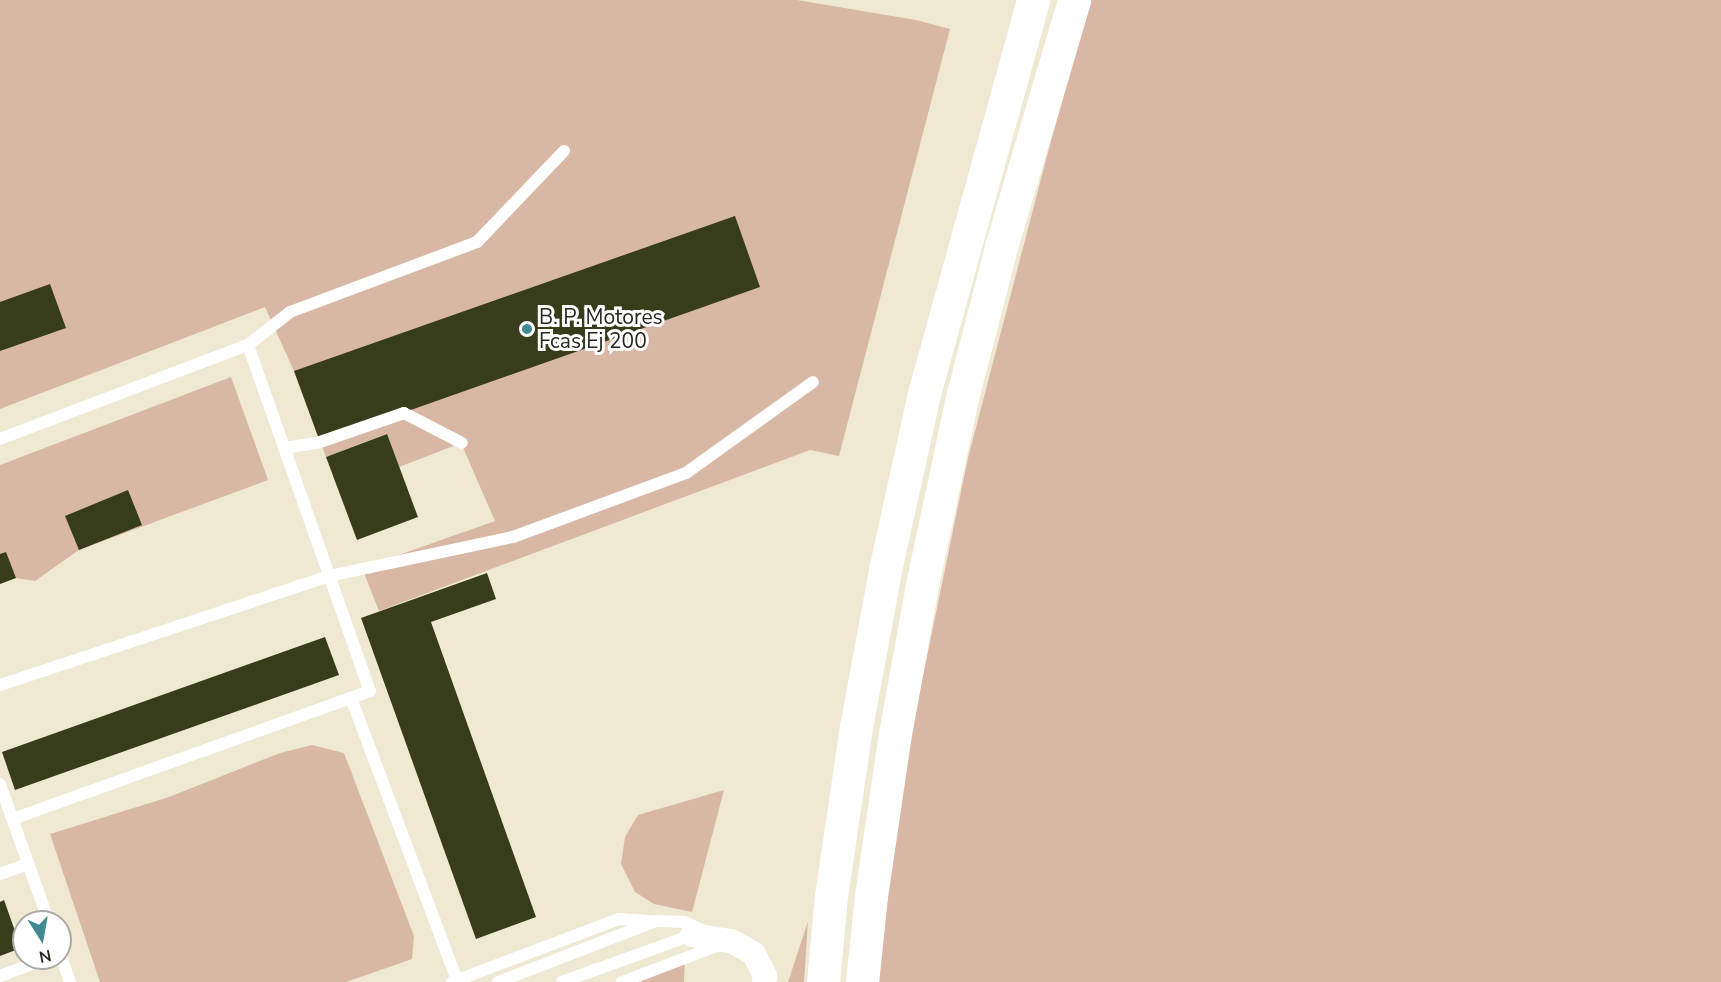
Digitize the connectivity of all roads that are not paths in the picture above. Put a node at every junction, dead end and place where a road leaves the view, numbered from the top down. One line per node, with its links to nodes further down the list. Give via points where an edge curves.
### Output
1 (1033, 0): 28 (main road, via 925,390 885,570 831,896)
2 (1074, 0): 29 (main road, via 1001,247 963,394 922,580 895,734)
3 (564, 151): 4 (lane, via 477,242 290,312)
4 (248, 345): 6 (lane); 8 (lane)
5 (813, 382): 9 (lane, via 686,473 513,537)
6 (0, 439)
7 (462, 443): 8 (lane, via 404,414 320,442)
8 (284, 448): 9 (lane)
9 (329, 576): 10 (lane); 11 (lane, via 370,691)
10 (0, 685)
11 (351, 698): 13 (lane); 23 (lane)
12 (0, 784): 13 (lane)
13 (12, 819): 14 (lane)
14 (28, 864): 15 (lane); 16 (lane)
15 (0, 874)
16 (45, 910)
17 (656, 921): 19 (lane, via 684,922); 22 (lane, via 619,919); 24 (lane)
18 (692, 935): 19 (street); 25 (lane)
19 (731, 941): 26 (lane); 27 (street, via 754,954)
20 (16, 970): 21 (lane)
21 (0, 976)
22 (452, 982)
23 (458, 982)
24 (498, 982)
25 (562, 982)
26 (622, 982)
27 (764, 982)
28 (823, 982)
29 (862, 982)

